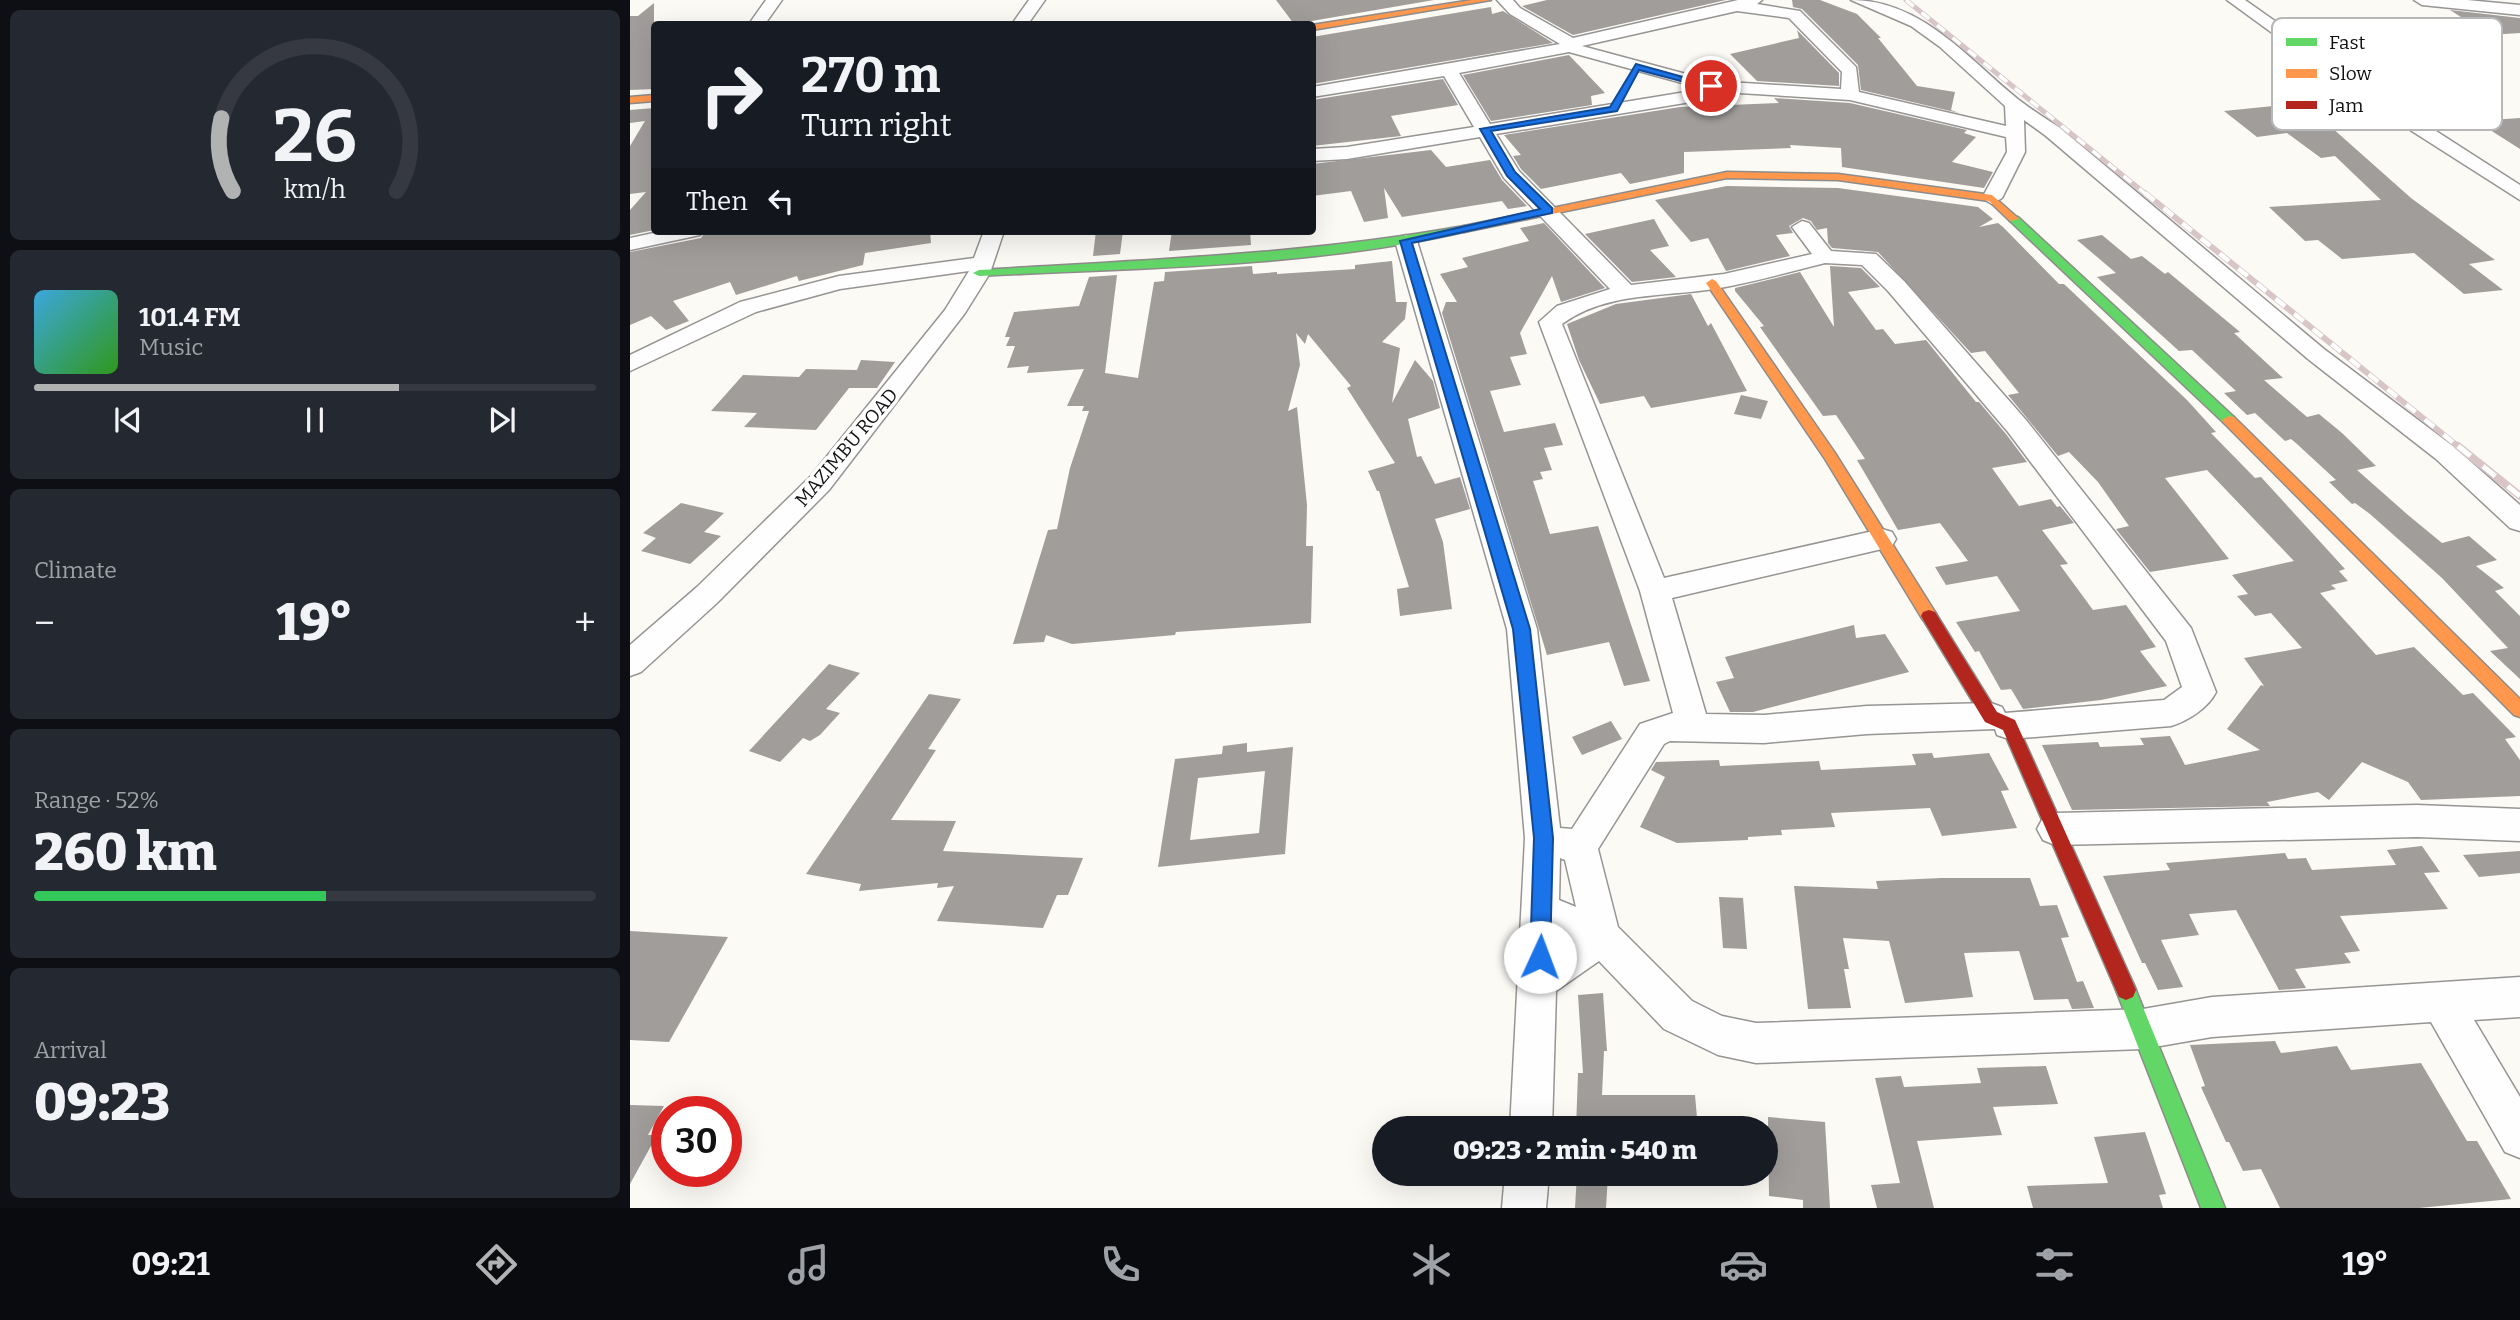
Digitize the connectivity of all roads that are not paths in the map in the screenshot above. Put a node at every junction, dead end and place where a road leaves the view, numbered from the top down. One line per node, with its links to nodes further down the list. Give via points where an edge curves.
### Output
1 (774, 0): 12 (street)
2 (1037, 0): 13 (street)
3 (1487, 0): 9 (street)
4 (1505, 0): 17 (street)
5 (1754, 0): 10 (street)
6 (1859, 0): 26 (street, via 1917,23)
7 (2235, 0): 15 (street)
8 (2422, 0): 11 (street)
9 (1442, 4): 16 (street)
10 (1737, 6): 14 (street); 23 (street, via 1794,14 1850,71)
11 (2520, 10)
12 (759, 21)
13 (1022, 21)
14 (1653, 26): 17 (street); 19 (street)
15 (2272, 26)
16 (1316, 27)
17 (1569, 45): 19 (street); 20 (street)
18 (1688, 60): 19 (street)
19 (1636, 64): 21 (street, via 1711,86); 27 (street)
20 (1449, 70): 22 (street); 28 (street)
21 (1758, 88): 23 (street); 27 (street)
22 (1316, 91)
23 (1850, 94): 30 (street)
24 (651, 98): 25 (street)
25 (630, 100)
26 (2014, 105): 30 (street); 46 (street, via 2053,132 2316,354 2445,453)
27 (1613, 109): 28 (street)
28 (1485, 129): 31 (street); 35 (street, via 1511,174)
29 (2424, 130): 32 (street)
30 (2017, 134): 34 (street, via 2016,152)
31 (1316, 155)
32 (2511, 183): 33 (street)
33 (2520, 194)
34 (1992, 198): 35 (street, via 1838,177 1727,174); 50 (street, via 2200,391)
35 (1548, 211): 39 (street); 44 (street)
36 (1802, 227): 41 (street)
37 (674, 235): 40 (street)
38 (993, 235): 42 (street, MAZIMBU ROAD)
39 (1406, 241): 42 (street, via 1213,259); 55 (street, via 1521,629)
40 (630, 244)
41 (1825, 257): 43 (street); 51 (street, via 1868,259 1992,396 2180,636 2200,692 2171,713)
42 (981, 268): 45 (street, via 839,283 748,307); 49 (street, MAZIMBU ROAD, via 954,313 820,483 707,595)
43 (1712, 283): 44 (street); 47 (street)
44 (1626, 293): 48 (street, via 1575,306 1550,322)
45 (630, 364)
46 (2520, 521)
47 (1882, 539): 48 (street); 51 (street)
48 (1655, 591): 52 (street)
49 (630, 663)
50 (2520, 710)
51 (2000, 721): 52 (street, via 1867,720 1764,729); 54 (street)
52 (1693, 727): 55 (street, via 1666,727 1652,734)
53 (2520, 825): 54 (street, via 2417,821)
54 (2056, 829): 61 (street)
55 (1561, 843): 56 (street); 57 (street)
56 (1542, 911): 57 (street); 58 (street)
57 (1602, 937): 58 (street); 61 (street, via 1678,1015 1718,1035 1756,1043)
58 (1539, 980): 62 (street)
59 (2520, 997): 60 (street)
60 (2441, 1000): 61 (street, via 2212,1017); 63 (street)
61 (2143, 1028): 66 (street)
62 (1532, 1116)
63 (2520, 1137)
64 (1526, 1186): 65 (street)
65 (1524, 1208)
66 (2213, 1208)

